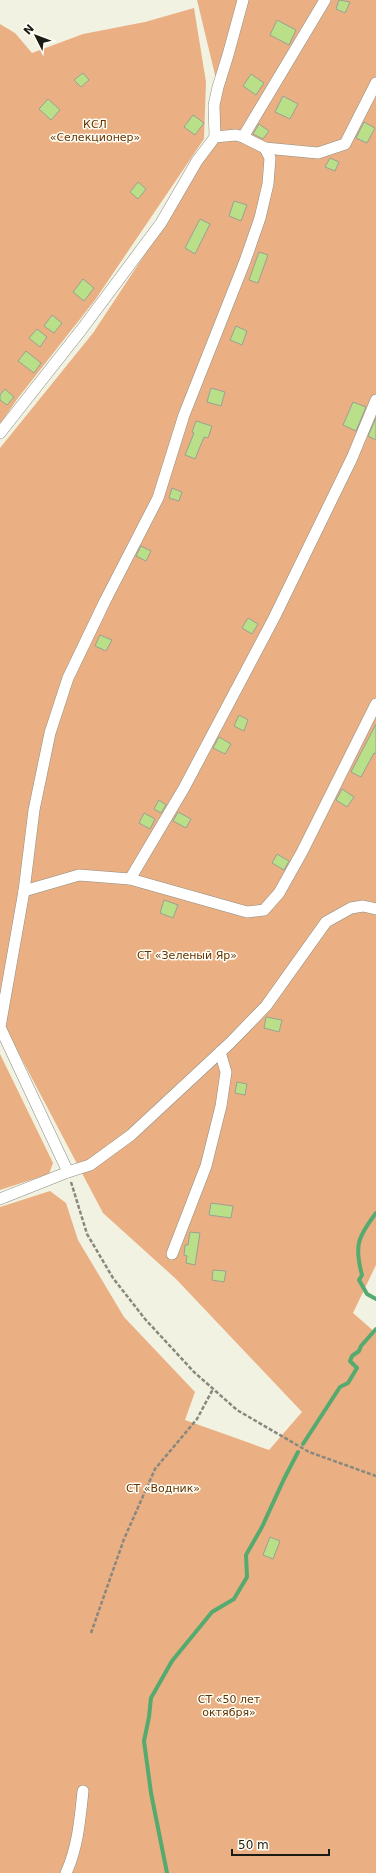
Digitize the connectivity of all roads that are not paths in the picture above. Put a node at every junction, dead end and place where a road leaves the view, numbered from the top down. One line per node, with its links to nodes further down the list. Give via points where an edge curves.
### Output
1 (243, 0): 4 (street, via 214,105)
2 (325, 0): 5 (street)
3 (376, 83): 6 (street, via 345,144 318,153)
4 (215, 137): 5 (street); 8 (street, via 197,161 161,223)
5 (243, 137): 6 (street)
6 (265, 148): 11 (street, via 270,158 268,184 260,218 184,416 158,498 68,678 50,733 34,810)
7 (376, 400): 10 (street, via 352,458 274,618 184,788)
8 (0, 433)
9 (376, 704): 10 (street, via 302,852 279,893 264,910 247,912)
10 (130, 879): 11 (street, via 79,875)
11 (24, 891): 14 (street, via 0,1027)
12 (376, 909): 13 (street, via 363,906 351,908 326,922 266,1006)
13 (220, 1052): 14 (street, via 131,1134 90,1165); 16 (street, via 226,1072 221,1106 206,1166)
14 (68, 1172): 15 (street)
15 (0, 1199)
16 (172, 1254)
17 (83, 1791): 18 (street, via 78,1836 73,1858)
18 (66, 1873)

